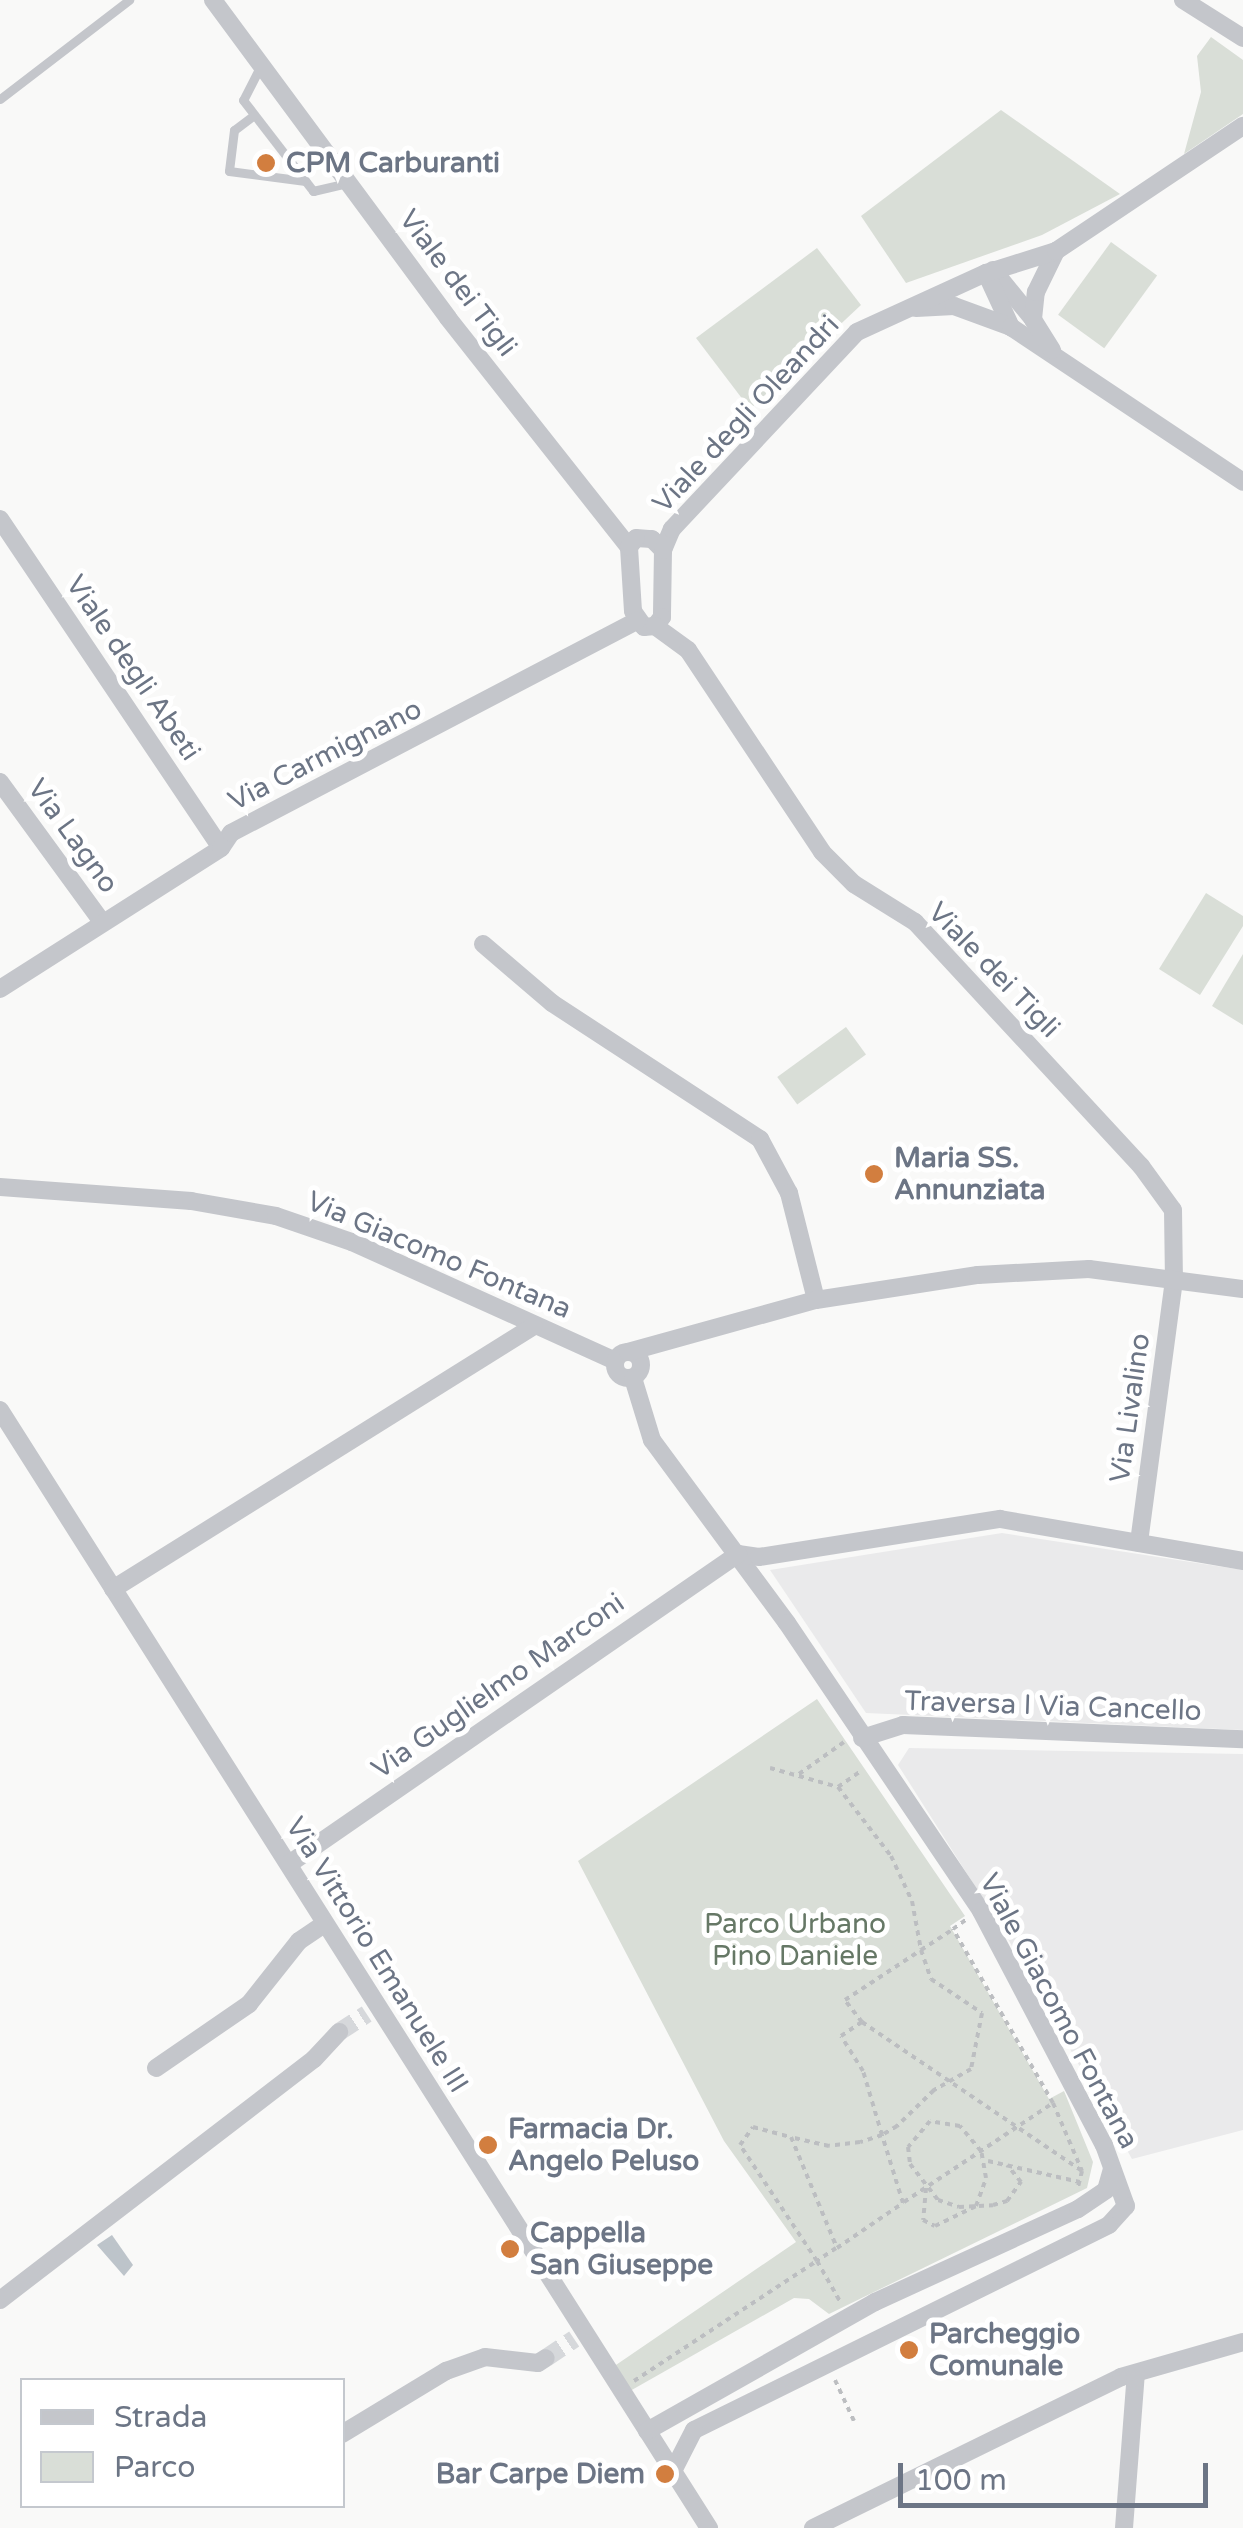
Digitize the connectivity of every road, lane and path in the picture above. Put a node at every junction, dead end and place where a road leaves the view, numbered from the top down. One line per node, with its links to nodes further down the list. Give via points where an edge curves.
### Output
1 (129, 0): 6 (lane)
2 (213, 0): 5 (street, Viale dei Tigli)
3 (1184, 0): 4 (street)
4 (1243, 38)
5 (261, 65): 7 (lane, via 243,100); 10 (street, Viale dei Tigli)
6 (0, 99)
7 (254, 115): 9 (lane); 9 (lane, via 234,130 229,170)
8 (1243, 126): 11 (street, Viale degli Oleandri)
9 (306, 182): 10 (lane, via 313,190)
10 (349, 183): 19 (street, Viale dei Tigli)
11 (1056, 251): 12 (street, Viale degli Oleandri); 14 (street, via 1036,292)
12 (990, 272): 13 (street, Viale degli Oleandri); 14 (street); 15 (street)
13 (900, 309): 15 (street, via 954,306); 20 (street, Viale degli Oleandri, via 856,332 672,529)
14 (1034, 318): 16 (street)
15 (1011, 327): 16 (street)
16 (1056, 355): 17 (street)
17 (1243, 482)
18 (0, 520): 23 (street, Viale degli Abeti)
19 (629, 547): 20 (street, via 645,537); 21 (street)
20 (662, 550): 21 (street, via 662,618)
21 (646, 624): 23 (street, Via Carmignano, via 231,832); 28 (street, Viale dei Tigli, via 688,650 822,852 854,884 914,922 1141,1166 1174,1210)
22 (0, 782): 24 (street, Via Lagno)
23 (221, 848): 24 (street, Via Carmignano)
24 (102, 922): 26 (street, Via Carmignano)
25 (483, 944): 30 (street, via 552,1003 760,1138 789,1193)
26 (0, 989)
27 (0, 1187): 31 (street, Via Giacomo Fontana, via 174,1199 276,1216 352,1242)
28 (1174, 1280): 29 (street); 30 (street, via 1088,1269 996,1274); 35 (street, Via Livalino)
29 (1243, 1289)
30 (816, 1300): 32 (street)
31 (534, 1326): 32 (street, Via Giacomo Fontana); 38 (street)
32 (621, 1356): 33 (street, Via Giacomo Fontana, via 620,1376)
33 (633, 1378): 36 (street, Viale Giacomo Fontana, via 652,1440)
34 (0, 1410): 38 (street, Via Vittorio Emanuele III)
35 (1139, 1544): 36 (street, via 1000,1519 759,1557); 37 (street)
36 (738, 1554): 39 (street, Viale Giacomo Fontana); 45 (street, Via Guglielmo Marconi)
37 (1243, 1561)
38 (112, 1589): 45 (street, Via Vittorio Emanuele III)
39 (855, 1739): 40 (street, Traversa I Via Cancello, via 903,1725); 43 (path); 61 (street, Viale Giacomo Fontana, via 981,1911)
40 (1243, 1739)
41 (866, 1766): 44 (path)
42 (770, 1768): 43 (path)
43 (799, 1774): 44 (path)
44 (838, 1788): 49 (path, via 892,1856 912,1901)
45 (290, 1864): 47 (street, Via Vittorio Emanuele III)
46 (971, 1916): 48 (path)
47 (323, 1925): 52 (street, via 299,1941 249,2004); 70 (street, Via Vittorio Emanuele III, via 578,2337)
48 (953, 1929): 49 (path); 54 (path)
49 (921, 1950): 50 (path, via 845,2000); 53 (path, via 931,1980 982,2014 970,2069)
50 (862, 2022): 53 (path); 56 (path, via 841,2036 863,2072)
51 (339, 2032): 66 (street, via 314,2059)
52 (156, 2068)
53 (952, 2083): 55 (path); 56 (path)
54 (1053, 2103): 55 (path); 62 (path)
55 (1017, 2127): 58 (path); 62 (path)
56 (882, 2135): 57 (path, via 830,2146); 64 (path)
57 (792, 2137): 64 (path, via 836,2248); 70 (path, via 754,2127 740,2145 817,2260 633,2382)
58 (981, 2151): 59 (path); 63 (path); 63 (path, via 960,2126 930,2121 908,2148)
59 (986, 2161): 60 (path); 65 (path)
60 (1007, 2164): 62 (path, via 1063,2183 1080,2182); 65 (path, via 1021,2182 1018,2193)
61 (1112, 2169): 71 (street, Viale Giacomo Fontana, via 1106,2190 1078,2209 875,2302); 73 (street, via 1126,2206 1109,2225 694,2430 679,2447)
62 (1082, 2171)
63 (926, 2188): 64 (path); 65 (path, via 959,2208); 65 (path, via 920,2207 928,2224 964,2217)
64 (903, 2203)
65 (976, 2206)
66 (0, 2300)
67 (1243, 2342): 69 (street)
68 (546, 2358): 72 (street, via 538,2363 486,2357 446,2371)
69 (1136, 2373): 75 (street); 76 (street)
70 (614, 2383): 71 (street, Via Vittorio Emanuele III)
71 (647, 2431): 73 (street, Via Vittorio Emanuele III)
72 (345, 2432)
73 (672, 2471): 74 (street, Via Vittorio Emanuele III)
74 (709, 2528)
75 (813, 2528)
76 (1124, 2528)

